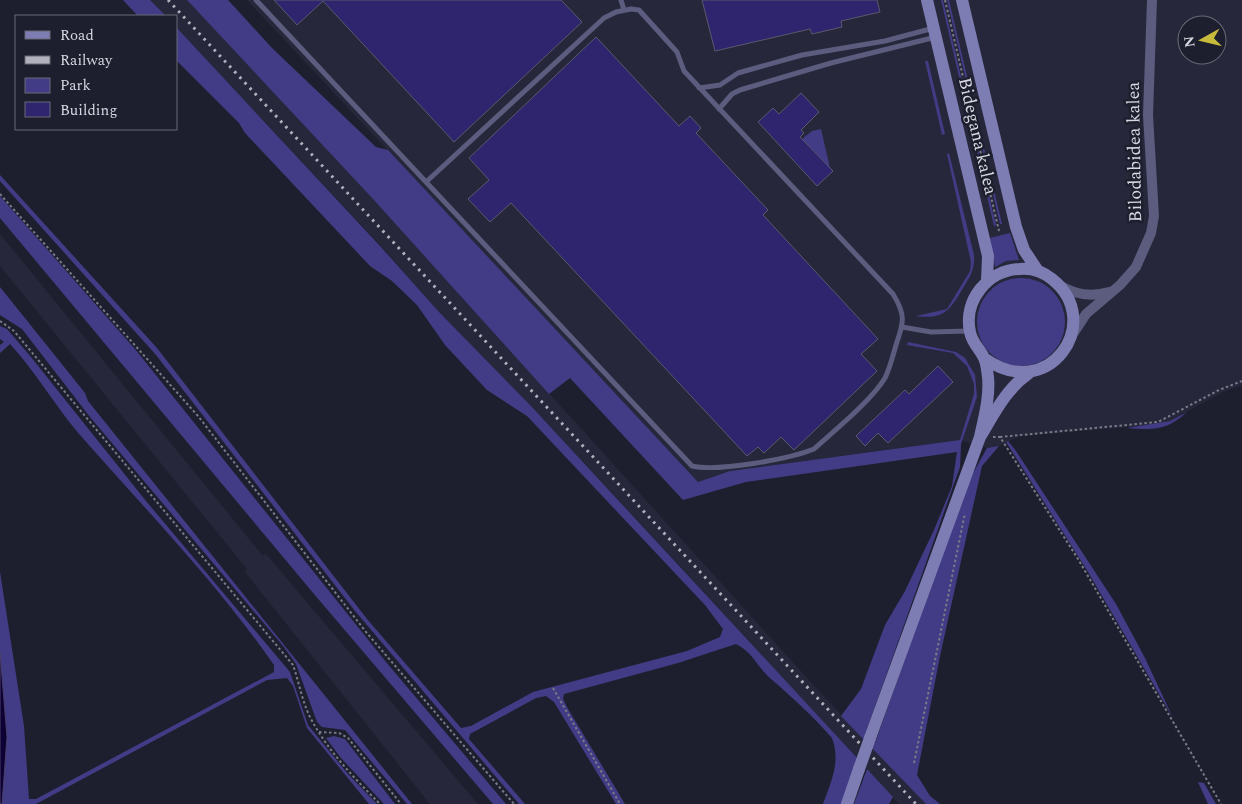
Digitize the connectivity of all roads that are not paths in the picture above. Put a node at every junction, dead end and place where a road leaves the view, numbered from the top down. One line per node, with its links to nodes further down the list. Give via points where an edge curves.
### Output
1 (256, 0): 10 (lane)
2 (621, 0): 6 (lane)
3 (927, 0): 7 (street, Bidegana kalea)
4 (962, 0): 11 (street, Bidegana kalea, via 1016,228 1024,250)
5 (1152, 0): 14 (street, Bilodabidea kalea, via 1148,115 1154,216 1151,233 1136,267)
6 (624, 10): 8 (lane, via 639,10 677,52 684,71); 10 (lane, via 604,18)
7 (935, 33): 8 (lane, via 802,55 738,73 720,85); 9 (lane, via 747,88 732,94); 12 (street, Bidegana kalea, via 988,256)
8 (699, 88): 9 (lane)
9 (719, 109): 15 (lane, via 893,294 904,315)
10 (426, 182): 15 (lane, via 692,466 704,469 734,465 814,449 886,376)
11 (1038, 271): 12 (street, via 1021,268 1003,272); 13 (street)
12 (987, 281): 16 (street, via 972,303)
13 (1057, 283): 14 (street, via 1071,292 1084,295); 17 (street, via 1065,292 1073,316)
14 (1113, 291): 17 (street, Bilodabidea kalea, via 1086,314)
15 (902, 327): 16 (lane, via 931,332)
16 (970, 331): 18 (street)
17 (1070, 340): 19 (street, via 1060,356 1046,367)
18 (984, 358): 19 (street, via 997,368); 20 (street, via 989,394)
19 (1029, 373): 20 (street, via 1006,394)
20 (980, 437): 21 (street, bridge)
21 (847, 804)

